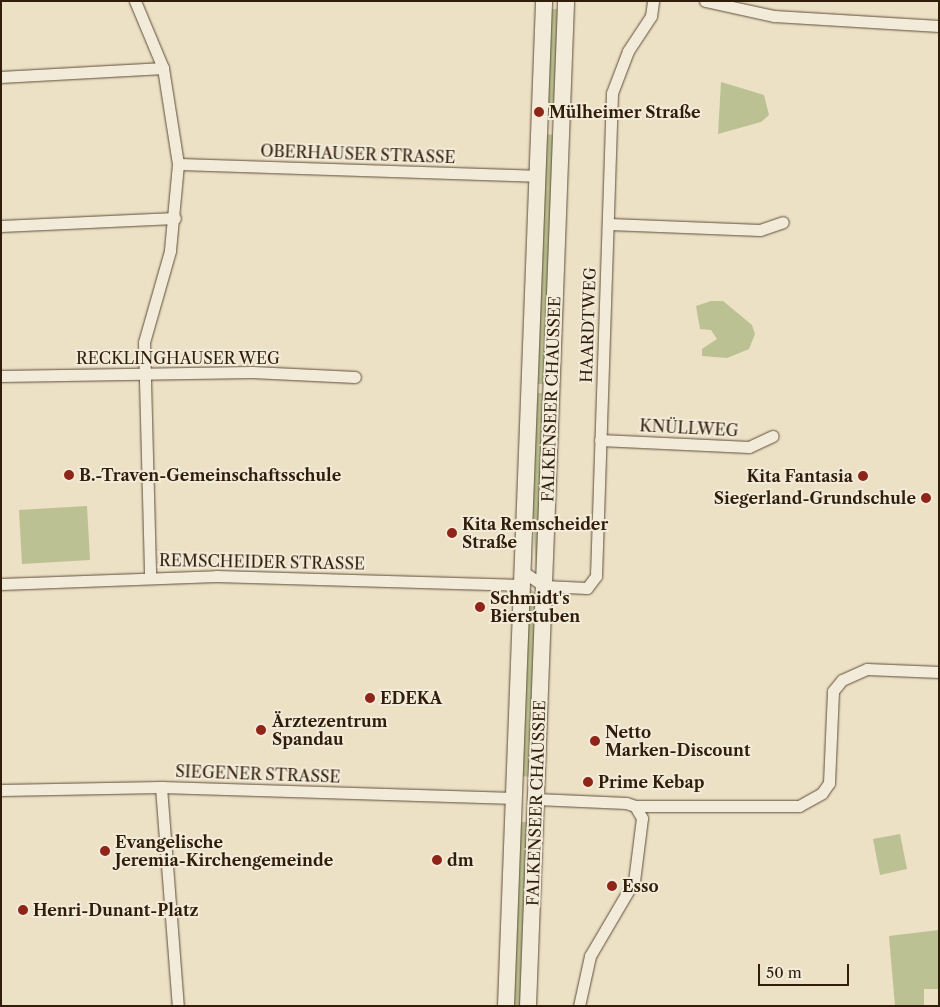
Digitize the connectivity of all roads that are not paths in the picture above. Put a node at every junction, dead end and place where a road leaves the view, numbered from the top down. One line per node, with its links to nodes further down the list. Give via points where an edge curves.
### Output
1 (135, 1): 7 (street)
2 (544, 1): 10 (main road, FALKENSEER CHAUSSEE)
3 (566, 1): 23 (main road, FALKENSEER CHAUSSEE)
4 (653, 1): 13 (street, HAARDTWEG, via 651,16 628,51 612,93)
5 (705, 1): 6 (street, via 774,16)
6 (939, 26)
7 (164, 68): 8 (street); 9 (street)
8 (1, 77)
9 (178, 164): 10 (street, OBERHAUSER STRASSE); 11 (street)
10 (537, 176): 21 (main road, FALKENSEER CHAUSSEE)
11 (175, 218): 14 (street); 15 (street, via 165,274 147,327)
12 (784, 222): 13 (street, via 760,230)
13 (608, 224): 19 (street, HAARDTWEG)
14 (1, 226)
15 (143, 372): 16 (street, RECKLINGHAUSER WEG); 17 (street, RECKLINGHAUSER WEG); 20 (street)
16 (1, 376)
17 (356, 377)
18 (773, 436): 19 (street, KNÜLLWEG, via 749,447)
19 (600, 440): 23 (street, HAARDTWEG, via 596,576 587,588)
20 (150, 576): 21 (street, REMSCHEIDER STRASSE); 22 (street, REMSCHEIDER STRASSE)
21 (522, 578): 23 (street); 27 (main road, FALKENSEER CHAUSSEE)
22 (1, 584)
23 (544, 586): 28 (main road, FALKENSEER CHAUSSEE)
24 (939, 672): 29 (street, via 867,669 842,680 833,690 829,783 822,794 799,806)
25 (161, 787): 26 (street, SIEGENER STRASSE); 27 (street, SIEGENER STRASSE); 30 (street)
26 (1, 790)
27 (514, 798): 28 (main road); 31 (main road, FALKENSEER CHAUSSEE)
28 (536, 799): 29 (street); 32 (main road, FALKENSEER CHAUSSEE)
29 (635, 806): 33 (street, via 642,818 634,881 590,956)
30 (178, 1006)
31 (506, 1006)
32 (528, 1006)
33 (580, 1006)

